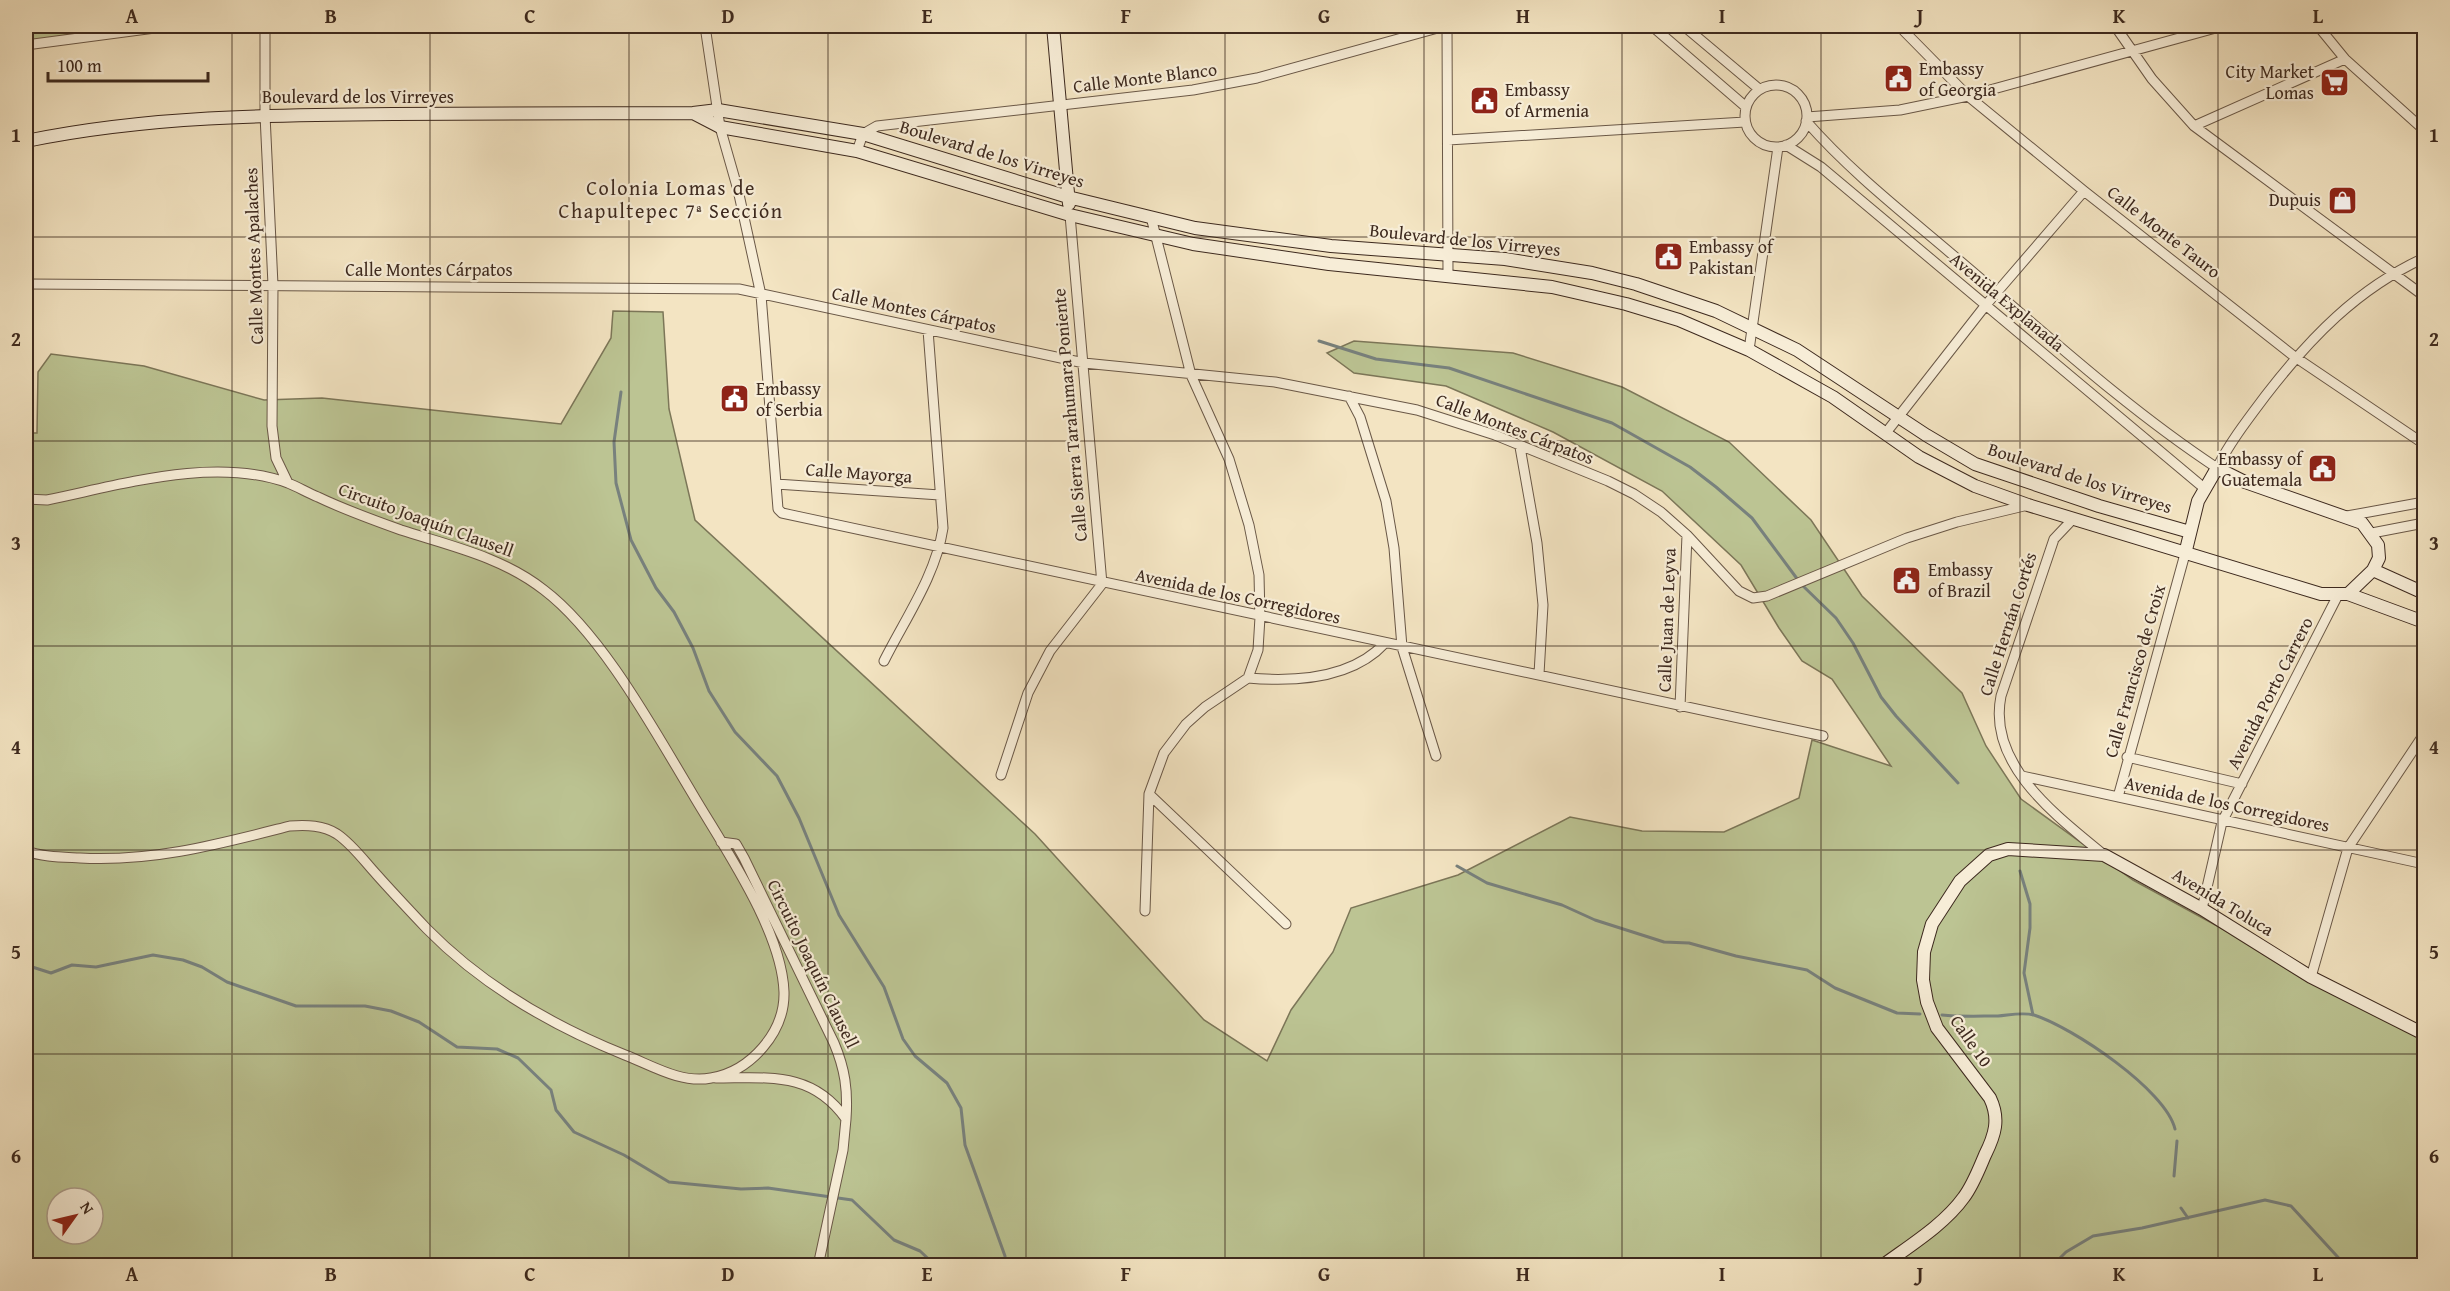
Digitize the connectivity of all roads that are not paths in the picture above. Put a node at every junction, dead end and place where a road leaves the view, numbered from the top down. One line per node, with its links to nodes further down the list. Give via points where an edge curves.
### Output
1 (170, 26): 12 (street)
2 (265, 26): 21 (street, Calle Montes Apalaches)
3 (705, 26): 19 (street)
4 (1053, 26): 17 (street, Calle Sierra Tarahumara Poniente)
5 (1446, 26): 17 (street, Calle Monte Blanco, via 1257,78); 28 (street)
6 (1652, 26): 18 (street)
7 (1684, 26): 15 (street)
8 (1899, 26): 16 (street, Calle Monte Tauro)
9 (2115, 26): 13 (street)
10 (2223, 26): 13 (street)
11 (2319, 26): 14 (street)
12 (26, 45)
13 (2131, 50): 16 (street); 24 (street)
14 (2345, 59): 24 (street); 26 (street)
15 (1759, 89): 18 (street); 22 (street, via 1768,85 1787,86 1802,98)
16 (1968, 96): 22 (street, via 1900,110); 32 (street, Calle Monte Tauro)
17 (1059, 106): 27 (street, Calle Monte Blanco, via 878,126); 33 (street, Calle Sierra Tarahumara Poniente)
18 (1746, 107): 23 (street)
19 (718, 110): 20 (street, Boulevard de los Virreyes); 25 (street); 27 (street, Boulevard de los Virreyes)
20 (693, 113): 21 (street, Boulevard de los Virreyes); 25 (street, Boulevard de los Virreyes)
21 (266, 115): 29 (street, Boulevard de los Virreyes, via 154,121); 42 (street, Calle Montes Apalaches)
22 (1807, 119): 30 (street, via 1801,134); 43 (street, Avenida Explanada, via 1839,157)
23 (1745, 122): 28 (street); 30 (street, via 1761,143)
24 (2194, 126): 40 (street)
25 (720, 127): 31 (street, Boulevard de los Virreyes); 44 (street)
26 (2424, 130)
27 (863, 134): 31 (street); 33 (street, Boulevard de los Virreyes)
28 (1448, 140): 37 (street)
29 (26, 141)
30 (1783, 146): 46 (street, Avenida Explanada, via 1821,167); 47 (street)
31 (857, 151): 34 (street, Boulevard de los Virreyes)
32 (2084, 191): 43 (street); 50 (street, Calle Monte Tauro)
33 (1068, 197): 34 (street, Calle Sierra Tarahumara Poniente); 35 (street, Boulevard de los Virreyes)
34 (1070, 215): 36 (street, Boulevard de los Virreyes); 51 (street, Calle Sierra Tarahumara Poniente)
35 (1151, 217): 36 (street); 37 (street, Boulevard de los Virreyes, via 1195,228 1331,246)
36 (1154, 235): 39 (street, Boulevard de los Virreyes, via 1329,264); 52 (street)
37 (1448, 253): 39 (street); 47 (street, Boulevard de los Virreyes, via 1592,273 1673,295)
38 (2424, 258): 40 (street)
39 (1448, 274): 49 (street, Boulevard de los Virreyes, via 1589,294 1679,320)
40 (2393, 275): 45 (street); 50 (street, via 2331,319)
41 (26, 284): 42 (street, Calle Montes Cárpatos)
42 (273, 285): 44 (street, Calle Montes Cárpatos, via 740,289); 59 (street, Calle Montes Apalaches, via 272,426 276,458)
43 (1997, 292): 46 (street); 58 (street, Avenida Explanada, via 2136,409)
44 (761, 295): 48 (street, Calle Montes Cárpatos); 60 (street)
45 (2424, 296)
46 (1985, 306): 54 (street); 61 (street, Avenida Explanada)
47 (1753, 328): 49 (street); 54 (street, Boulevard de los Virreyes, via 1797,350)
48 (928, 330): 51 (street, Calle Montes Cárpatos); 62 (street)
49 (1749, 350): 55 (street, Boulevard de los Virreyes, via 1833,398)
50 (2295, 357): 56 (street, Calle Monte Tauro); 58 (street, via 2241,427)
51 (1084, 363): 52 (street, Calle Montes Cárpatos); 75 (street, Calle Sierra Tarahumara Poniente)
52 (1191, 375): 53 (street, Calle Montes Cárpatos, via 1275,382); 78 (street, via 1228,459 1249,525 1259,575)
53 (1349, 396): 57 (street, Calle Montes Cárpatos, via 1427,413); 81 (street, via 1360,417 1386,501)
54 (1897, 416): 55 (street); 69 (street, Boulevard de los Virreyes, via 1957,454 2008,477)
55 (1885, 434): 65 (street, Boulevard de los Virreyes, via 1951,475)
56 (2424, 444)
57 (1520, 447): 71 (street, Calle Montes Cárpatos, via 1634,494); 83 (street, via 1543,605)
58 (2217, 468): 61 (street); 66 (street, via 2245,482)
59 (288, 483): 63 (street, Circuito Joaquín Clausell, via 199,473 159,477 47,500); 96 (street, Circuito Joaquín Clausell, via 361,516 473,552 523,575 546,591 576,620 604,656 663,743)
60 (776, 484): 62 (street, Calle Mayorga); 72 (street, Avenida de los Corregidores, via 777,510 790,515)
61 (2204, 488): 69 (street)
62 (940, 495): 72 (street)
63 (26, 499)
64 (2424, 502): 66 (street)
65 (2028, 505): 67 (street, Boulevard de los Virreyes); 71 (street, Calle Montes Cárpatos, via 1947,525 1767,596 1753,598 1738,591)
66 (2347, 516): 70 (street)
67 (2072, 520): 73 (street, Boulevard de los Virreyes); 91 (street, Calle Hernán Cortés, via 2054,539 2001,696 1997,717 2001,737)
68 (2424, 524): 70 (street)
69 (2190, 532): 73 (street)
70 (2372, 533): 74 (street, via 2379,558)
71 (1687, 535): 85 (street, Calle Juan de Leyva)
72 (940, 547): 75 (street, Avenida de los Corregidores); 82 (street)
73 (2185, 554): 77 (street, Boulevard de los Virreyes, via 2321,594); 89 (street, Calle Francisco de Croix)
74 (2373, 570): 76 (street); 77 (street, via 2363,582)
75 (1102, 584): 78 (street, Avenida de los Corregidores); 90 (street, via 1050,651 1028,693)
76 (2424, 593)
77 (2343, 594): 79 (street); 92 (street, Avenida Porto Carrero)
78 (1260, 617): 80 (street, Avenida de los Corregidores); 84 (street, via 1258,650)
79 (2424, 622)
80 (1385, 643): 81 (street, Avenida de los Corregidores); 84 (street, via 1373,656 1354,666 1307,678)
81 (1402, 647): 83 (street, Avenida de los Corregidores); 88 (street)
82 (884, 661)
83 (1539, 675): 85 (street, Avenida de los Corregidores)
84 (1248, 678): 93 (street, via 1216,698 1186,724 1164,753)
85 (1680, 707): 87 (street, Avenida de los Corregidores)
86 (2424, 734): 97 (street)
87 (1823, 736)
88 (1436, 756)
89 (2127, 757): 92 (street); 94 (street, Calle Francisco de Croix)
90 (1001, 775)
91 (2022, 776): 94 (street, Avenida de los Corregidores); 99 (street, Avenida Toluca, via 2059,818)
92 (2242, 784): 95 (street, Avenida Porto Carrero)
93 (1149, 794): 102 (street); 103 (street)
94 (2118, 797): 95 (street, Avenida de los Corregidores)
95 (2222, 822): 97 (street, Avenida de los Corregidores); 101 (street, Avenida Porto Carrero)
96 (721, 842): 106 (street, Circuito Joaquín Clausell, via 774,948 782,971 784,995 782,1014 765,1046 753,1057); 107 (street, Circuito Joaquín Clausell, via 736,844 834,1042 848,1089)
97 (2348, 848): 100 (street, Avenida de los Corregidores); 104 (street)
98 (26, 851): 106 (street, Circuito Joaquín Clausell, via 113,860 173,855 290,826 329,829 343,838 438,939 530,1008 593,1044 663,1071 691,1079)
99 (2104, 855): 101 (street, Avenida Toluca); 109 (street, Calle 10, via 2008,849 1989,855 1960,881 1932,924 1924,952 1927,1002 1937,1028 1990,1098 1997,1126 1964,1197 1922,1237)
100 (2424, 864)
101 (2202, 909): 104 (street, Avenida Toluca)
102 (1145, 911)
103 (1286, 924)
104 (2311, 977): 105 (street, Avenida Toluca)
105 (2424, 1034)
106 (712, 1078): 107 (street, via 787,1080 810,1085 836,1104)
107 (846, 1119): 108 (street)
108 (818, 1266)
109 (1882, 1266)

